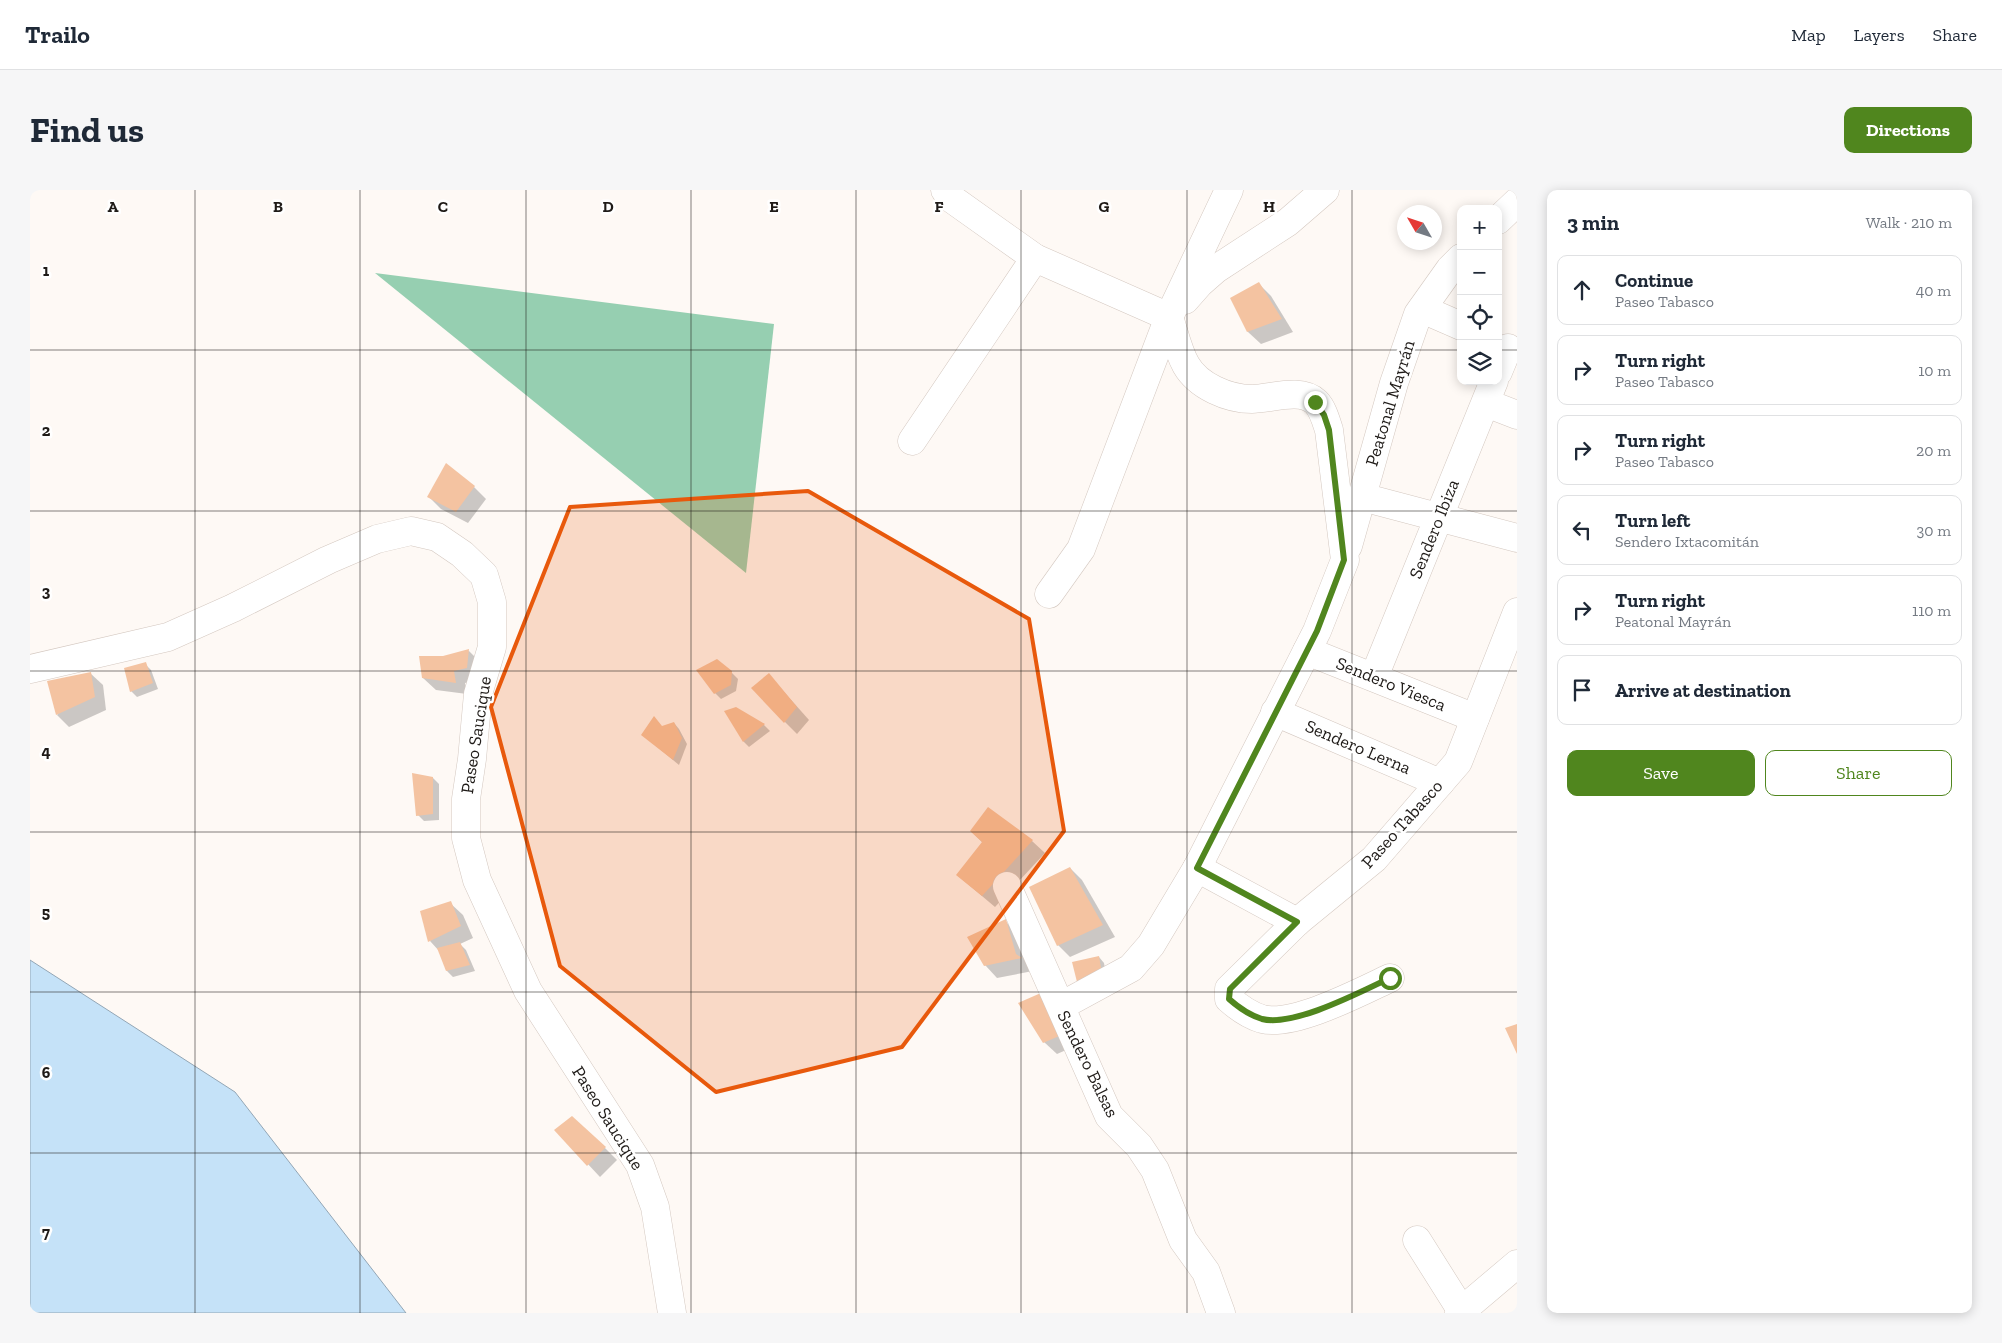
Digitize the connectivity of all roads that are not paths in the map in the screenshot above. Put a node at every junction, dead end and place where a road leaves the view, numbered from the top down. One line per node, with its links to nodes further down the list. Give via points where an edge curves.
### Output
1 (945, 190): 6 (street, via 952,199)
2 (1229, 190): 9 (street)
3 (1325, 190): 9 (street, via 1288,222 1216,269)
4 (1517, 202): 5 (street)
5 (1502, 216)
6 (1035, 258): 9 (street); 13 (street)
7 (1457, 262): 8 (street, Peatonal Mayrán)
8 (1422, 309): 10 (street); 14 (street, Peatonal Mayrán, via 1394,383)
9 (1169, 318): 17 (street, Peatonal Mayrán, via 1186,365 1199,381 1225,395 1251,399 1299,394 1315,402 1329,430); 18 (street, via 1081,549)
10 (1457, 324)
11 (1490, 392): 12 (street); 15 (street, Sendero Ibiza)
12 (1517, 415)
13 (912, 441)
14 (1362, 498): 15 (street); 17 (street, Peatonal Mayrán)
15 (1439, 518): 16 (street); 22 (street, Sendero Ibiza)
16 (1517, 538)
17 (1344, 560): 20 (street, Peatonal Mayrán)
18 (1049, 594)
19 (1517, 612): 24 (street, Paseo Tabasco)
20 (1307, 651): 22 (street, Sendero Viesca); 23 (street, Peatonal Mayrán)
21 (30, 669): 34 (street, Paseo Saucique, via 168,637 234,608 336,556 377,539 411,531 437,537 484,575 492,602 492,647 478,694 466,799 466,838 477,880 528,992 640,1165 655,1207)
22 (1374, 677): 24 (street, Sendero Viesca)
23 (1275, 712): 25 (street, Sendero Lerna); 26 (street, Peatonal Mayrán)
24 (1475, 718): 25 (street, Paseo Tabasco, via 1458,762)
25 (1440, 783): 28 (street, Paseo Tabasco, via 1374,859)
26 (1197, 868): 28 (street); 30 (street, Peatonal Mayrán, via 1152,945 1131,968)
27 (1007, 886): 30 (street, Sendero Balsas)
28 (1297, 922): 29 (street, Paseo Tabasco, via 1230,989 1229,999 1241,1009 1262,1019 1288,1018 1333,1004)
29 (1390, 978)
30 (1061, 1006): 35 (street, Sendero Balsas, via 1109,1116 1139,1146 1155,1170 1183,1240 1206,1272)
31 (1418, 1240): 33 (street)
32 (1517, 1264): 33 (street)
33 (1461, 1312)
34 (672, 1313)
35 (1220, 1313)

